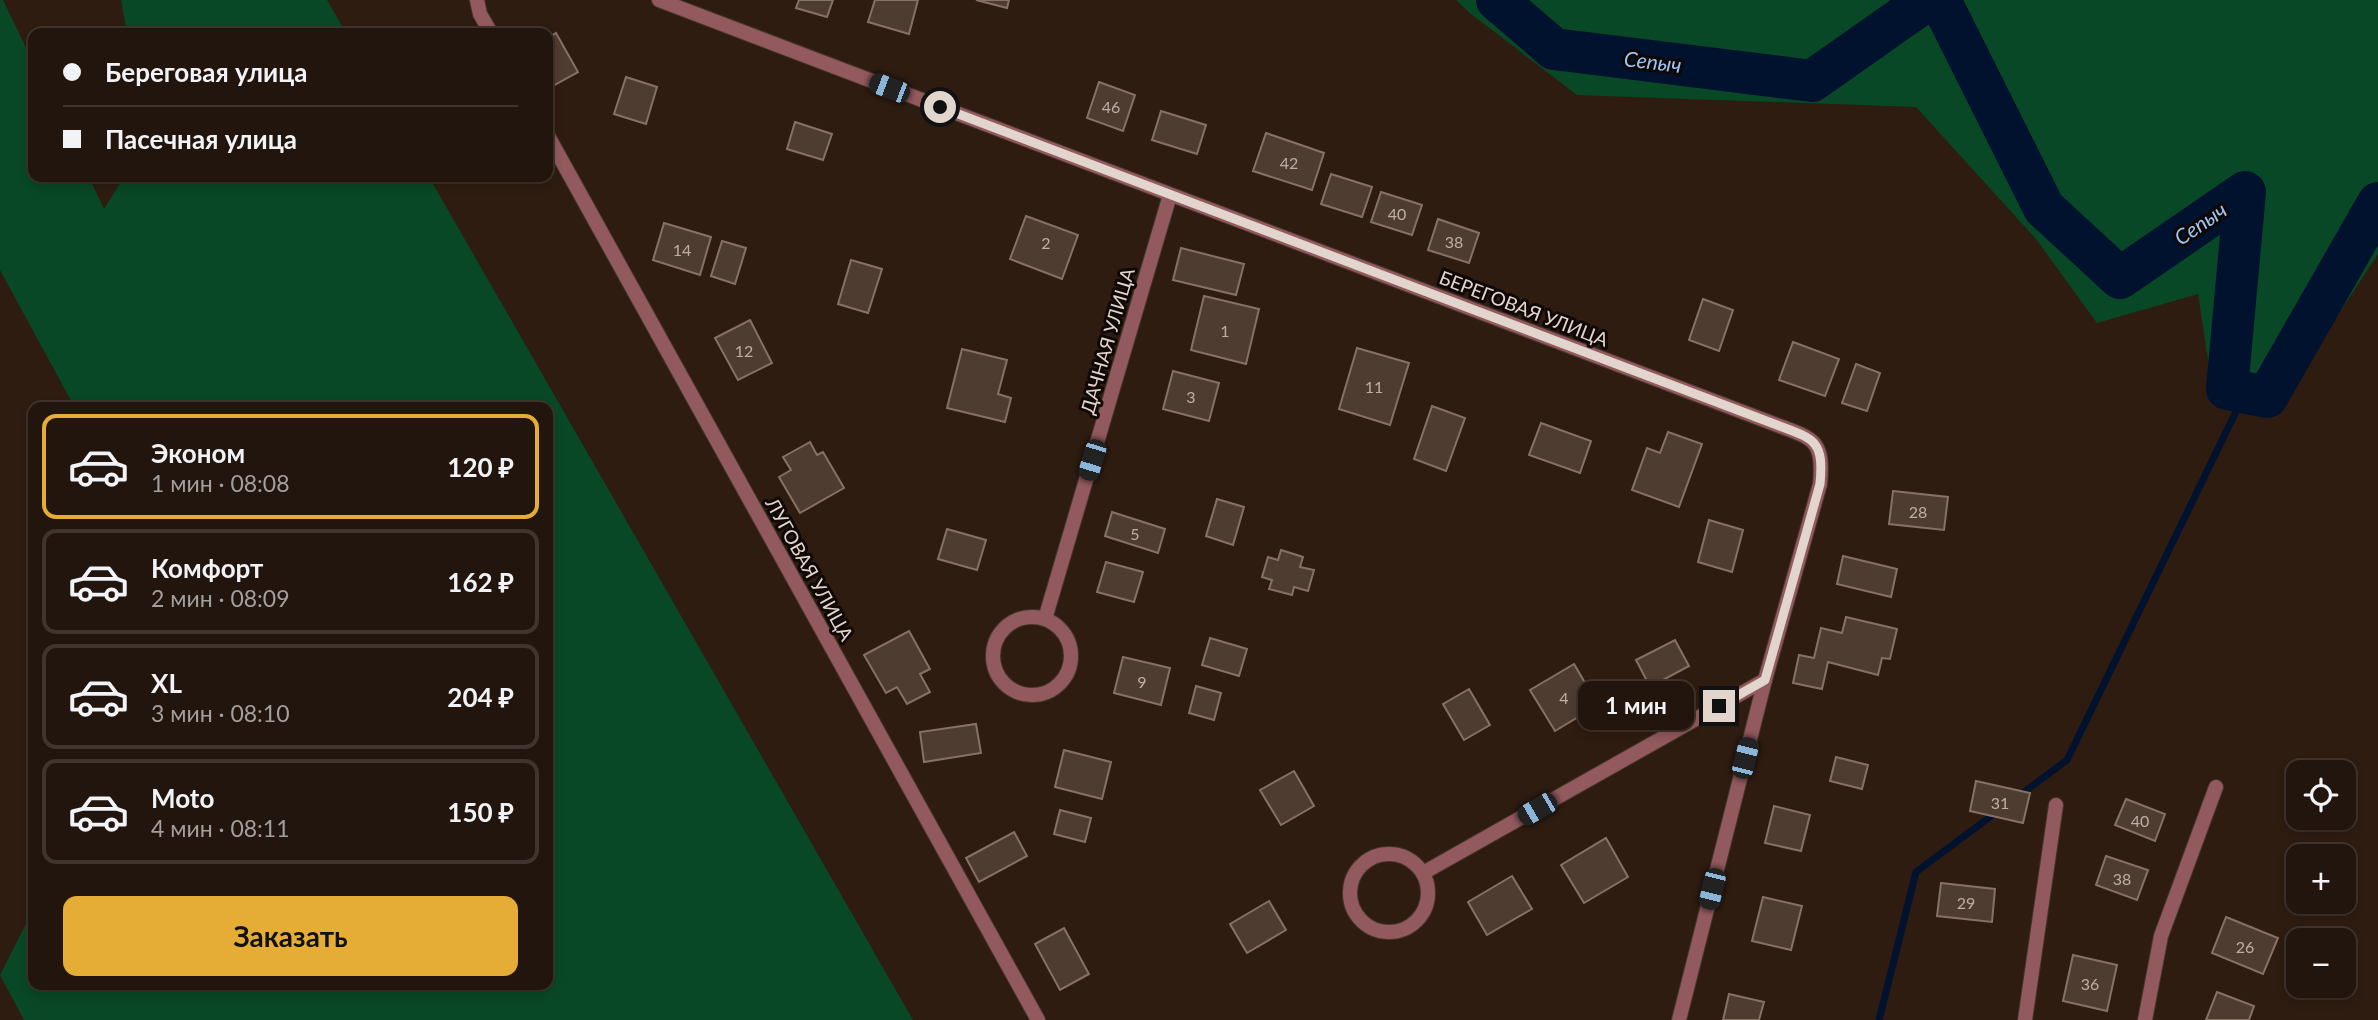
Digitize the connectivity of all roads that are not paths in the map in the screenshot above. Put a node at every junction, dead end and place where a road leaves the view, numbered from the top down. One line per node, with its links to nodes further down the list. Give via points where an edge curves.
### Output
1 (477, 0): 3 (street)
2 (659, 0): 5 (street, БЕРЕГОВАЯ УЛИЦА)
3 (488, 28)
4 (553, 145): 11 (street, ЛУГОВАЯ УЛИЦА)
5 (1170, 195): 6 (street, ДАЧНАЯ УЛИЦА); 7 (street, БЕРЕГОВАЯ УЛИЦА, via 1803,435 1817,445 1822,460 1820,484)
6 (1045, 619): 6 (street, via 1015,621 995,643 997,674 1010,689 1030,695 1049,691 1069,669 1067,639)
7 (1765, 680): 10 (street); 12 (street, БЕРЕГОВАЯ УЛИЦА)
8 (2216, 788): 14 (street, via 2161,936)
9 (2056, 805): 13 (street)
10 (1423, 873): 10 (street, via 1398,854 1368,859 1350,885 1352,905 1371,928 1400,930 1409,926 1426,904)
11 (1038, 1020)
12 (1679, 1020)
13 (2025, 1020)
14 (2145, 1020)

